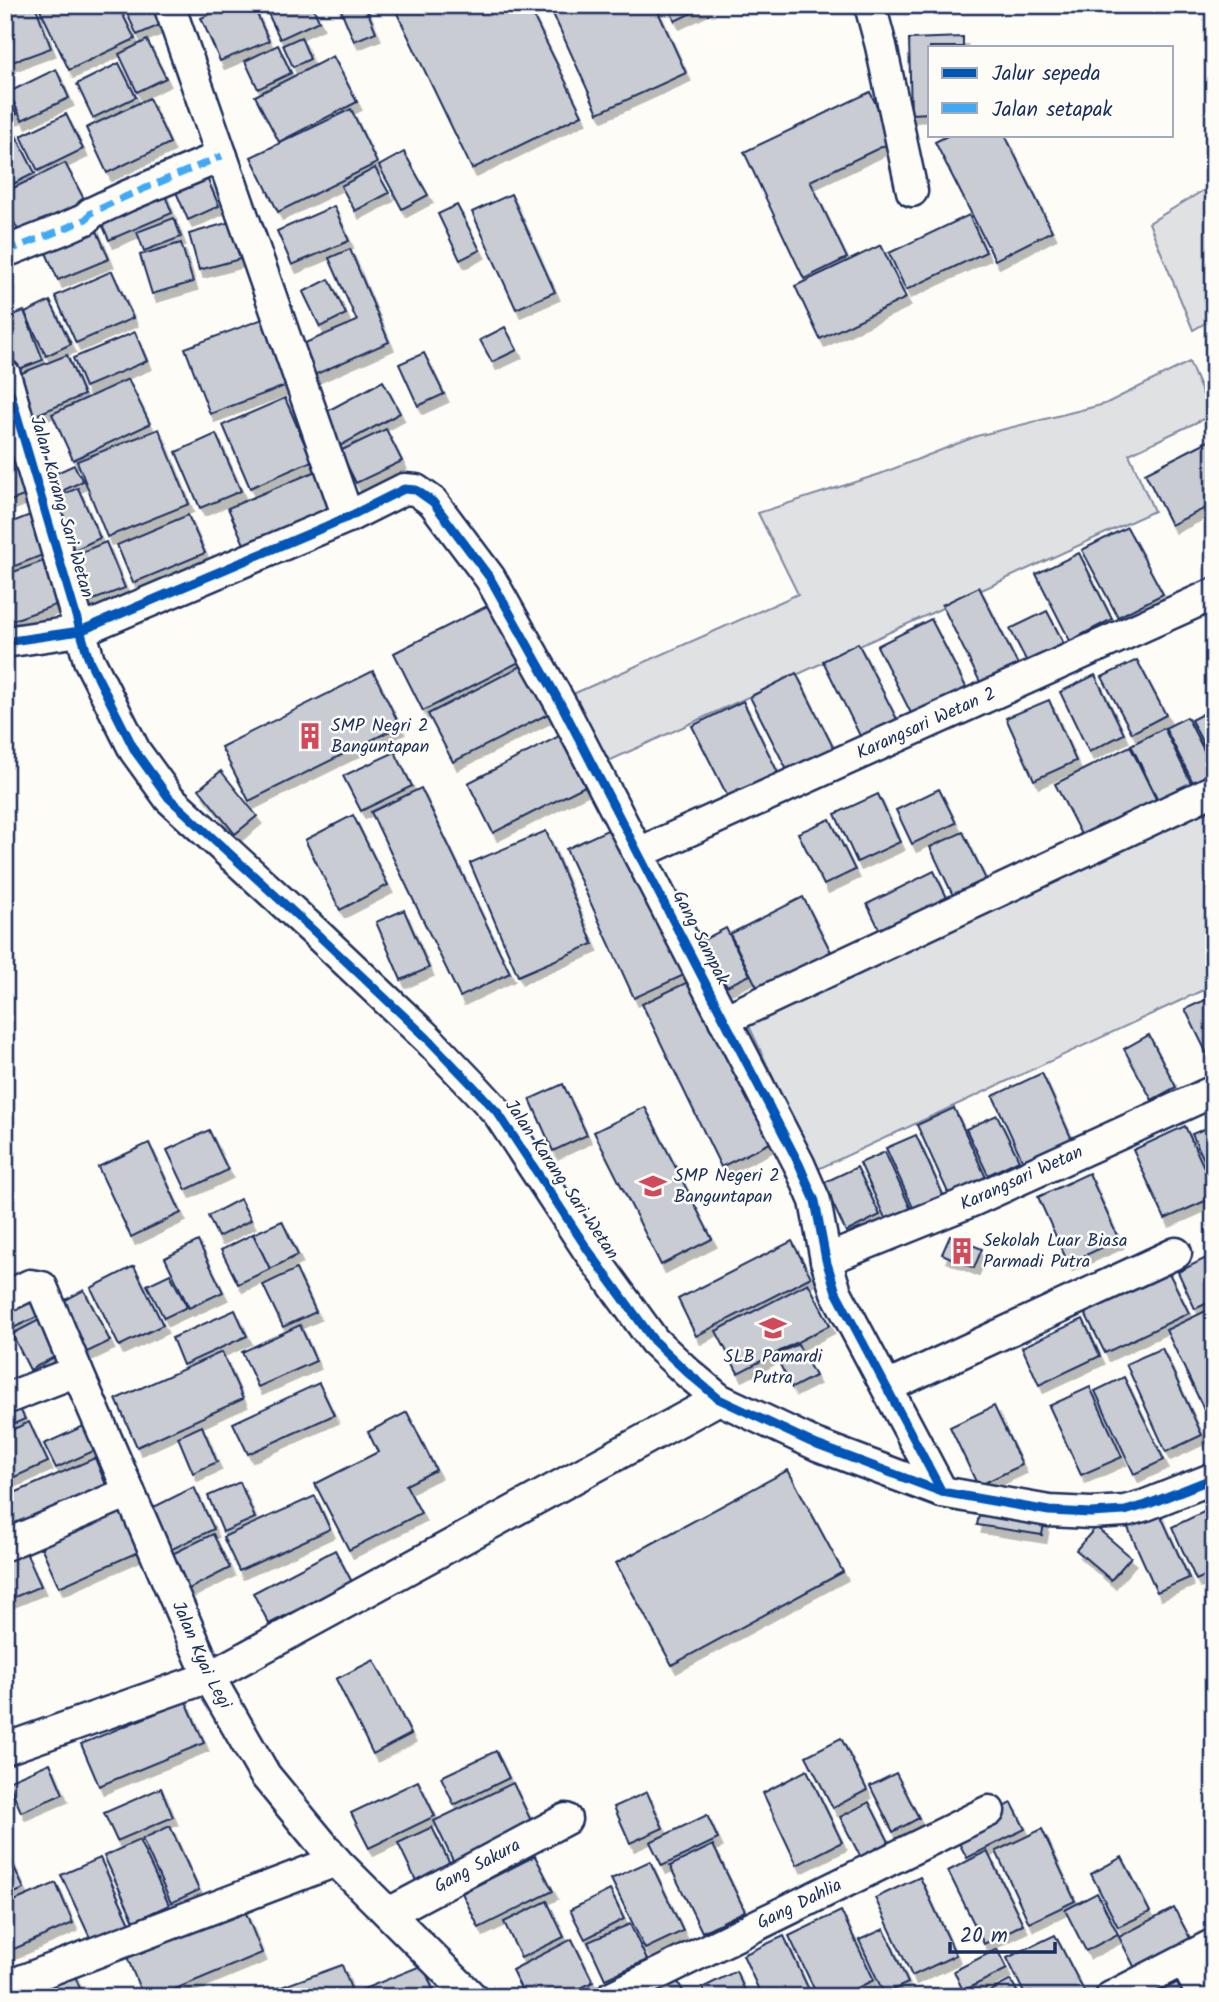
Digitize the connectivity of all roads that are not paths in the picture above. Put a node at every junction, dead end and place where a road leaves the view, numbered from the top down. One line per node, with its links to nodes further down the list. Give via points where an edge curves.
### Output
1 (169, 5): 3 (street)
2 (870, 5): 4 (street)
3 (222, 156): 5 (street); 7 (street)
4 (912, 191)
5 (5, 252)
6 (5, 375): 9 (street, Jalan Karang Sari Wetan)
7 (348, 517): 9 (street); 12 (street, Gang Sampak, via 404,489 416,490 433,502 490,578)
8 (1214, 594): 12 (street, Karangsari Wetan 2)
9 (80, 631): 10 (street); 21 (street, Jalan Karang Sari Wetan, via 89,660 135,751 169,798 475,1087 498,1113 654,1340)
10 (5, 642)
11 (1214, 790): 13 (street)
12 (639, 853): 13 (street, Gang Sampak)
13 (724, 1020): 16 (street, Gang Sampak, via 813,1196)
14 (1214, 1091): 16 (street, Karangsari Wetan, via 972,1201)
15 (1176, 1253): 19 (street)
16 (826, 1261): 19 (street, Gang Sampak, via 836,1292)
17 (5, 1297): 18 (street, Jalan Kyai Legi, via 30,1285 43,1287)
18 (76, 1371): 20 (street); 23 (street, Jalan Kyai Legi)
19 (887, 1387): 24 (street, Gang Sampak)
20 (5, 1399)
21 (719, 1399): 24 (street, Jalan Karang Sari Wetan, via 817,1445); 26 (street)
22 (1214, 1478): 24 (street, Jalan Karang Sari Wetan, via 1125,1511 1091,1513 1049,1511)
23 (129, 1492): 25 (street); 26 (street, Jalan Kyai Legi)
24 (942, 1492)
25 (5, 1545)
26 (209, 1677): 27 (street); 30 (street, Jalan Kyai Legi, via 265,1774)
27 (5, 1749)
28 (989, 1811): 36 (street, Gang Dahlia)
29 (566, 1819): 31 (street, Gang Sakura)
30 (336, 1861): 31 (street, Jalan Kyai Legi); 34 (street)
31 (389, 1913): 35 (street, Jalan Kyai Legi)
32 (1214, 1944): 33 (street)
33 (1184, 1960): 37 (street); 38 (street)
34 (5, 1987)
35 (472, 1997)
36 (611, 1997)
37 (1111, 1997)
38 (1203, 1997)

